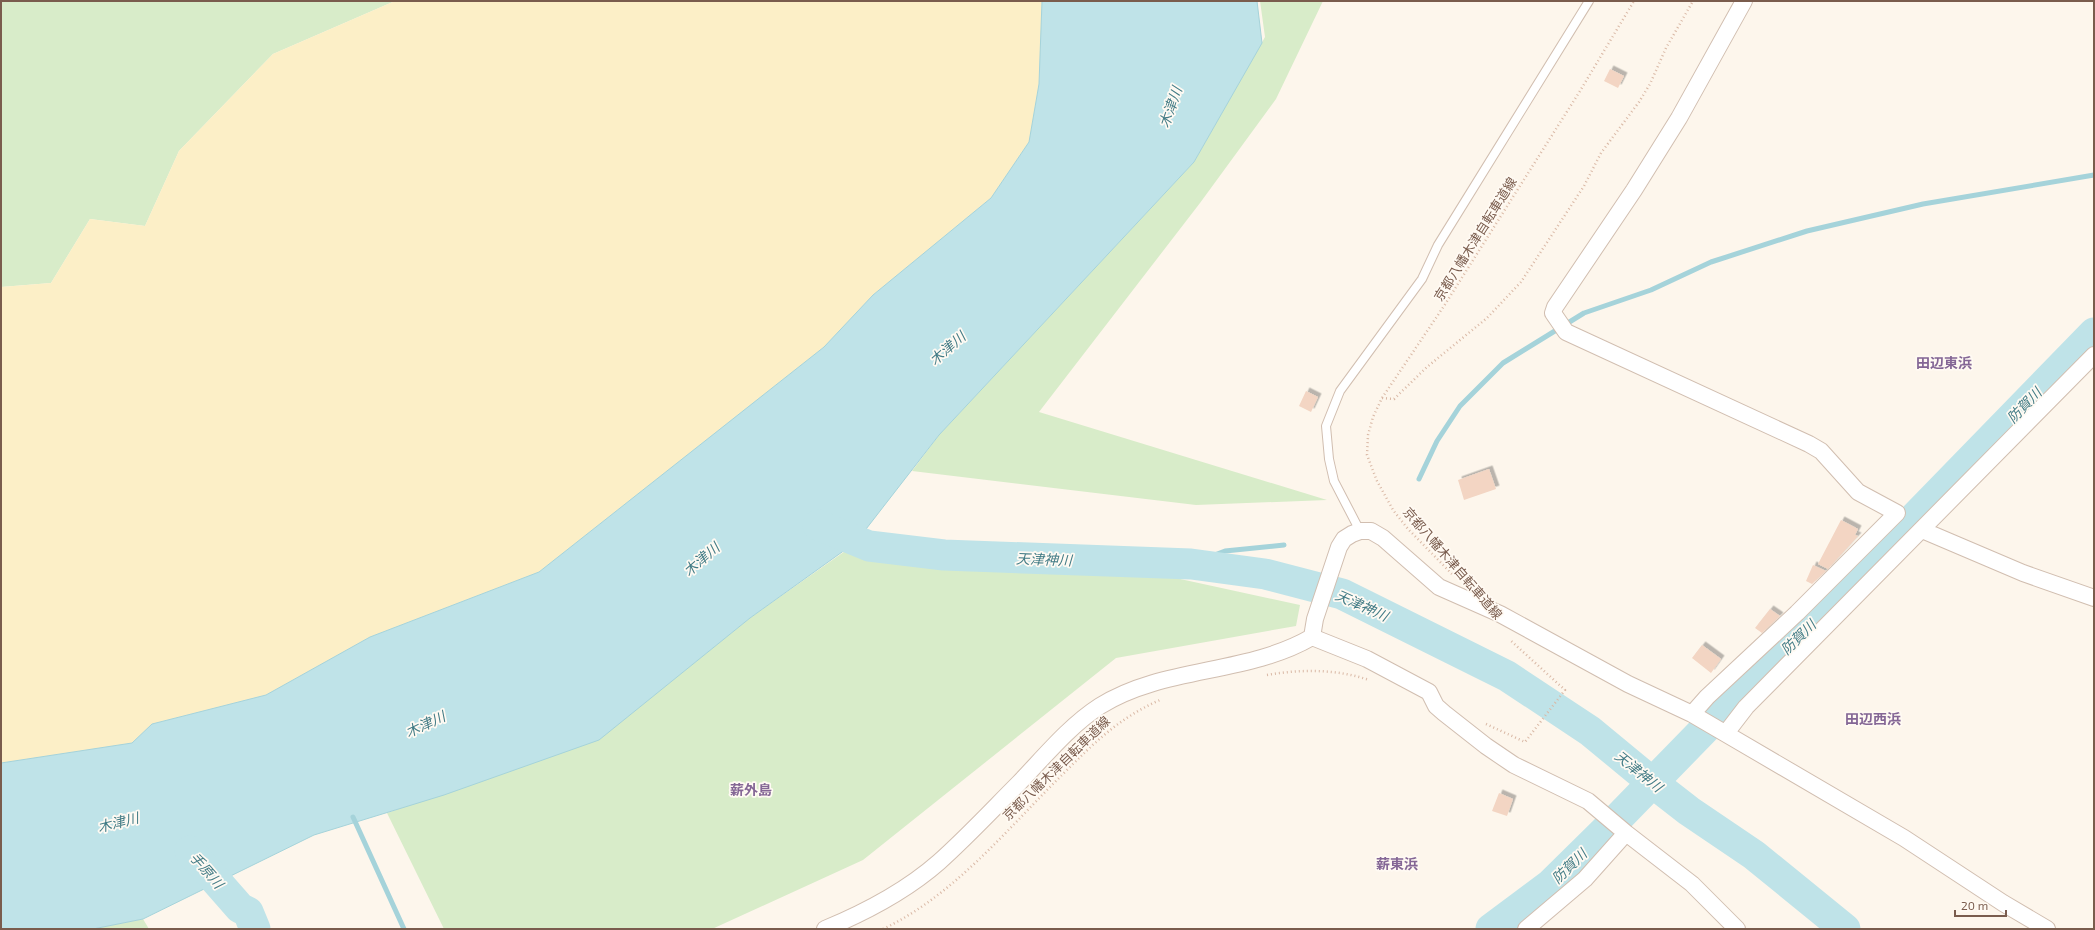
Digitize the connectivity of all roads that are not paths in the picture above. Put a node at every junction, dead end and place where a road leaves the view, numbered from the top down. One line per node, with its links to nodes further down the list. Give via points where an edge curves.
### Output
1 (1589, 1): 5 (lane, via 1438,245 1422,280 1340,391 1326,426 1329,459 1334,481)
2 (1744, 1): 8 (street, via 1679,118 1553,313 1566,332 1809,444 1821,452 1858,492 1897,513)
3 (2094, 355): 4 (street)
4 (1922, 530): 6 (street, via 2023,573); 9 (street, via 1746,707)
5 (1360, 531): 7 (street, via 1344,539 1335,556); 8 (street, via 1371,531 1383,538 1438,587 1500,614 1628,684)
6 (2094, 598)
7 (1312, 637): 10 (street, via 1367,659 1430,692 1436,706 1444,714 1486,746 1514,765 1588,801); 11 (street, via 1293,648 1145,686 1100,706 1060,741 939,862 883,901)
8 (1692, 714): 9 (street)
9 (1726, 733): 14 (street, via 1904,838)
10 (1626, 833): 12 (street, via 1585,879); 13 (street, via 1692,884)
11 (825, 929)
12 (1526, 929)
13 (1737, 929)
14 (2047, 929)

